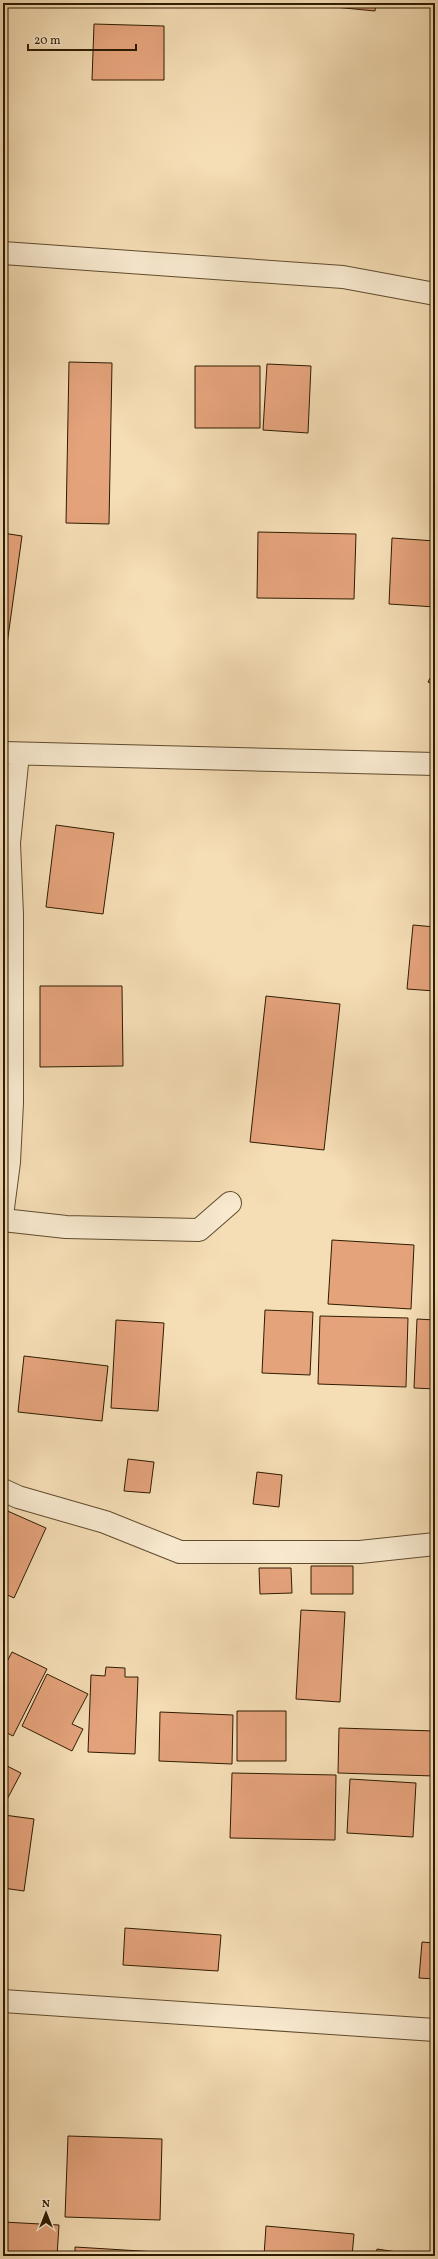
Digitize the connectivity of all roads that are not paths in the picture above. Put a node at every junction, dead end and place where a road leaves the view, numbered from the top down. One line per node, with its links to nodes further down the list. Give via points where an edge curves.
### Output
1 (3, 252): 2 (street, via 343,277)
2 (435, 294)
3 (11, 754): 4 (street); 6 (street, via 9,843 12,915 12,1103 9,1162)
4 (435, 764)
5 (230, 1203): 7 (street, via 199,1230 66,1227)
6 (3, 1208)
7 (3, 1220)
8 (3, 1490): 9 (street, via 18,1497 105,1522 180,1552 360,1552)
9 (435, 1544)
10 (3, 2001): 11 (street)
11 (435, 2030)

